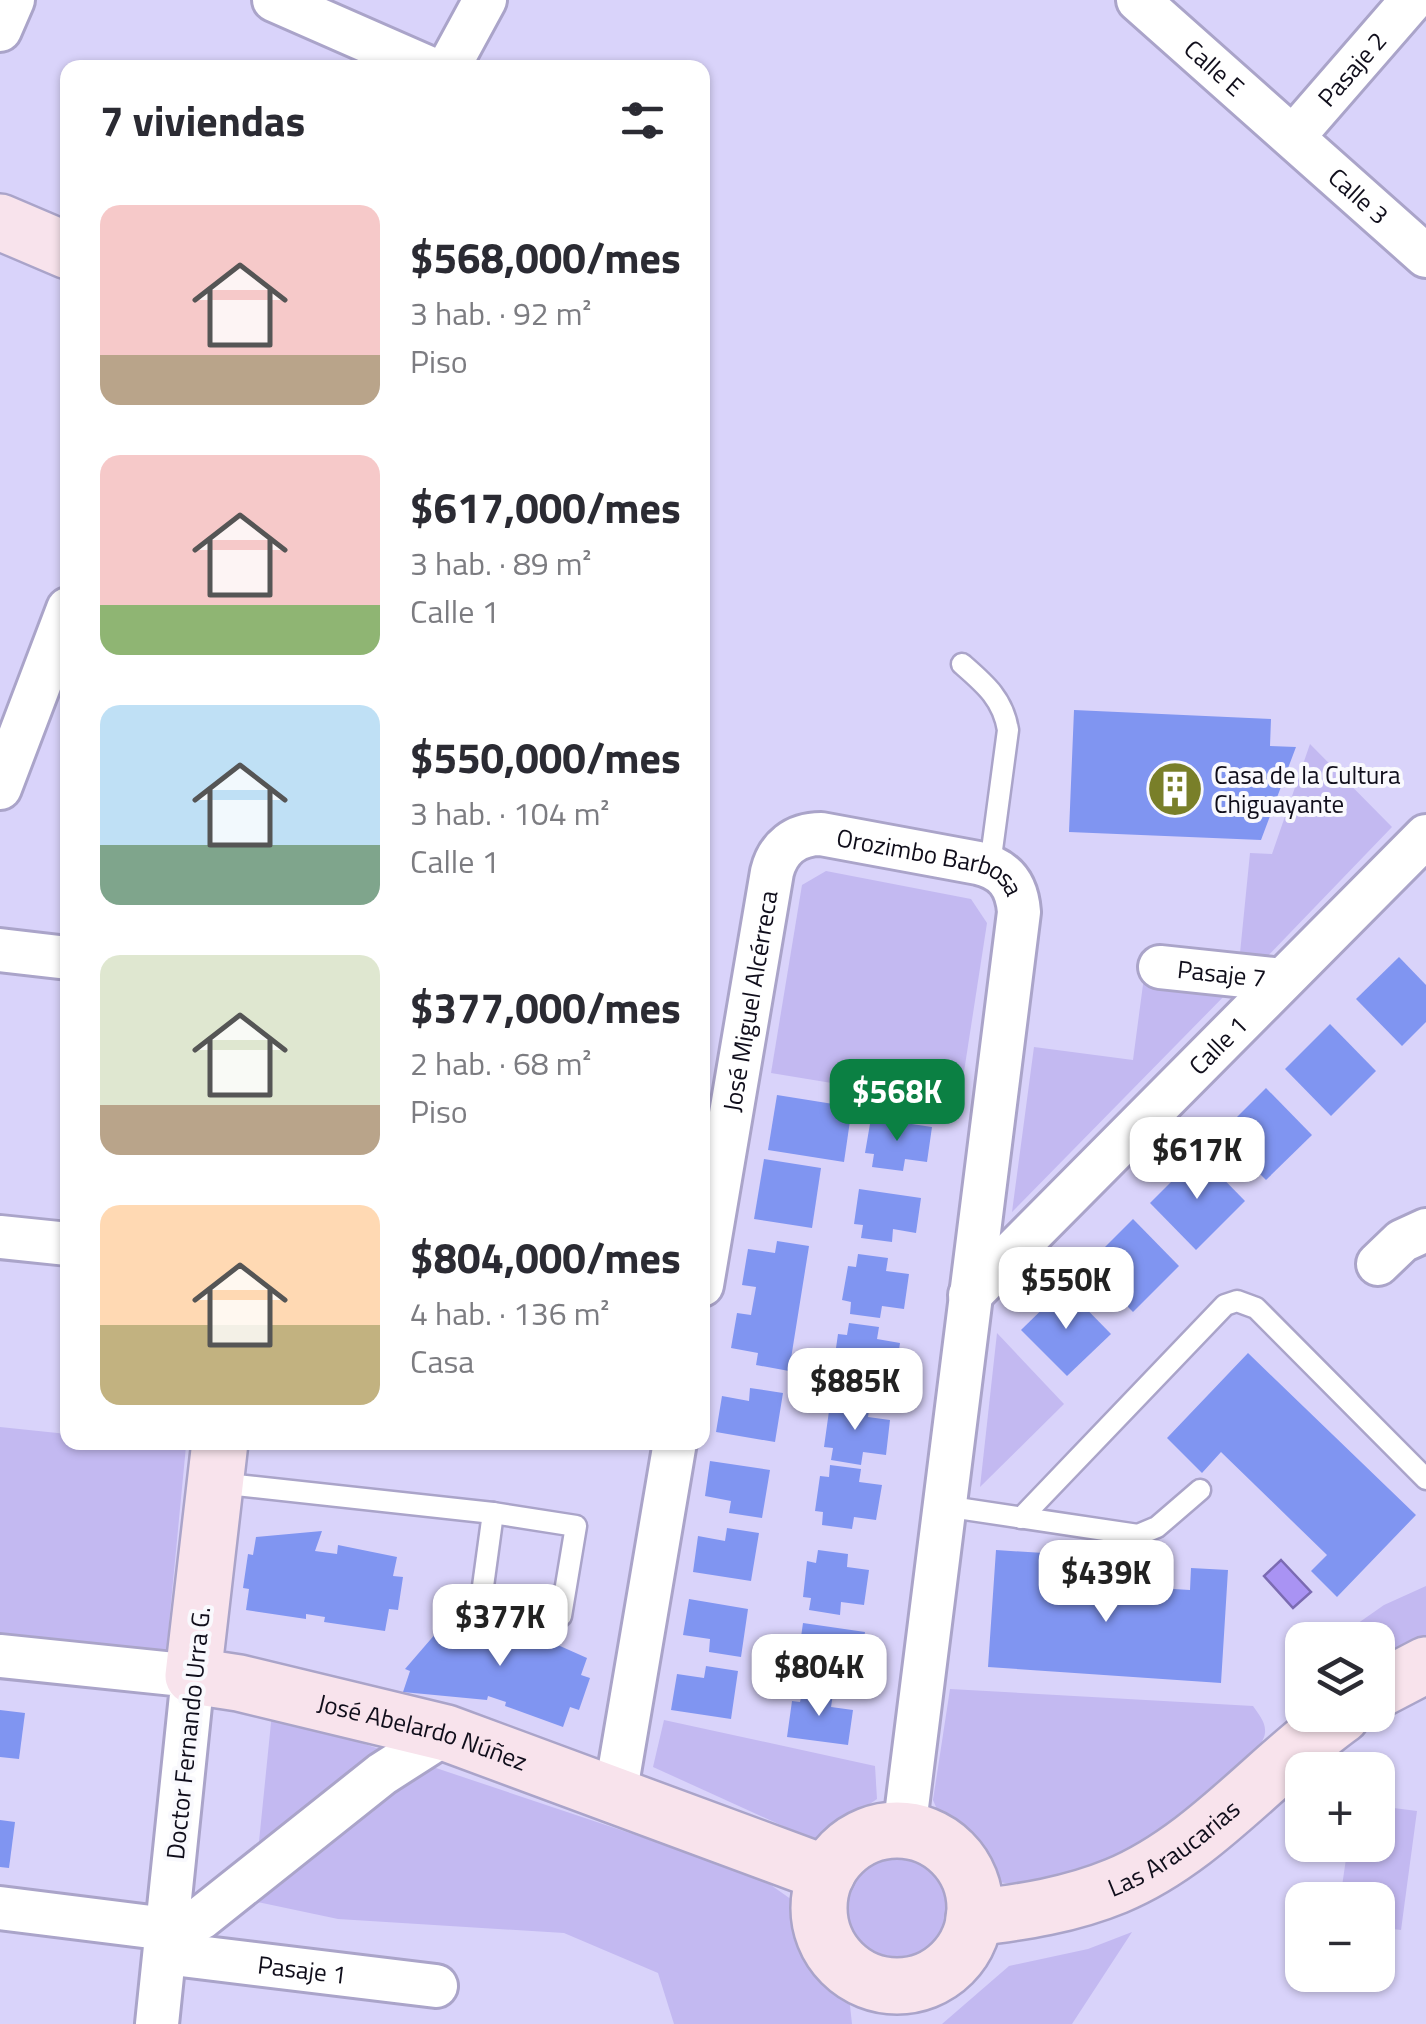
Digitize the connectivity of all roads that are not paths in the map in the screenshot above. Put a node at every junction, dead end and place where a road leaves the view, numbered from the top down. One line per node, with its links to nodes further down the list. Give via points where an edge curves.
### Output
1 (13, 0): 6 (street)
2 (274, 0): 7 (street)
3 (485, 0): 8 (street)
4 (1138, 0): 9 (street, Calle E)
5 (1412, 0): 9 (street, Pasaje 2)
6 (0, 30)
7 (411, 60)
8 (452, 60)
9 (1293, 137): 12 (street, Calle 3)
10 (0, 222): 11 (street)
11 (60, 248)
12 (1426, 256)
13 (60, 631): 15 (street)
14 (962, 664): 18 (lane, via 998,698 1008,730)
15 (0, 788)
16 (1426, 836): 22 (street, Calle 1)
17 (791, 842): 18 (street, Orozimbo Barbosa, via 821,834); 25 (street, José Miguel Alcérreca, via 772,872)
18 (990, 865): 28 (street, Orozimbo Barbosa, via 1015,889 1020,912)
19 (0, 950): 20 (street)
20 (60, 957)
21 (1160, 966): 22 (street, Pasaje 7)
22 (1282, 980): 28 (street, Calle 1)
23 (1426, 1230): 27 (street)
24 (0, 1237): 26 (street)
25 (710, 1238)
26 (60, 1243)
27 (1378, 1264)
28 (970, 1295): 33 (street, Orozimbo Barbosa)
29 (675, 1450): 44 (street)
30 (218, 1463): 34 (lane); 40 (street, Doctor Fernando Urra G.)
31 (1426, 1479): 35 (lane, via 1256,1308 1237,1301 1225,1305)
32 (1200, 1490): 35 (lane, via 1144,1534)
33 (944, 1506): 35 (lane); 45 (street, Orozimbo Barbosa)
34 (494, 1513): 36 (lane); 37 (lane, via 576,1526)
35 (1020, 1518)
36 (481, 1600)
37 (561, 1616)
38 (0, 1656): 40 (street, José Abelardo Núñez)
39 (1426, 1665): 41 (street)
40 (193, 1676): 43 (street, José Abelardo Núñez); 49 (street, Doctor Fernando Urra G.)
41 (1395, 1681)
42 (1318, 1732): 48 (street, Las Araucarias, via 1187,1844 1118,1885 1072,1902)
43 (446, 1733): 44 (street, José Abelardo Núñez); 49 (street, via 382,1774)
44 (615, 1796): 46 (street, José Abelardo Núñez)
45 (904, 1831): 46 (street, via 859,1840); 48 (street, via 931,1838 953,1854 973,1891)
46 (827, 1874): 51 (street, via 819,1906 825,1939 833,1954)
47 (0, 1908): 49 (street, Pasaje 1)
48 (974, 1918): 51 (street, via 946,1969)
49 (166, 1941): 50 (street, Pasaje 1); 52 (street, Doctor Fernando Urra G.)
50 (436, 1986)
51 (892, 2005)
52 (158, 2024)

